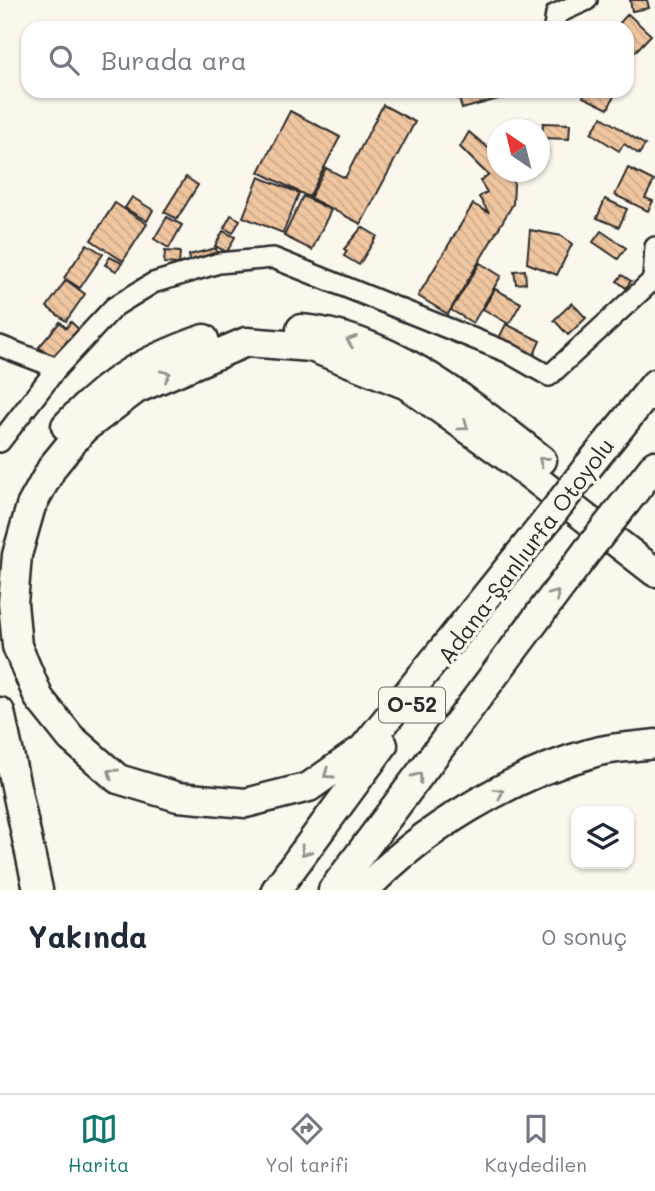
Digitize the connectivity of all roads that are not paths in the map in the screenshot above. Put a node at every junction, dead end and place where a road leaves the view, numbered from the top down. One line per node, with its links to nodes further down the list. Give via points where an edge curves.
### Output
1 (587, 0): 2 (street, via 556,14)
2 (555, 21)
3 (655, 247): 4 (street)
4 (654, 279): 6 (street, via 549,376 507,352 272,258 219,263 153,283 114,307)
5 (0, 346): 6 (street)
6 (57, 368): 8 (street)
7 (655, 384): 10 (highway, Adana-Şanlıurfa Otoyolu / O-52, bridge)
8 (0, 442)
9 (655, 465): 18 (highway, O-52, one-way to 9, bridge)
10 (548, 519): 13 (highway, one-way to 13, via 363,749 309,787 246,803 177,797 118,779 71,738 39,698 17,646 13,603 18,555 31,506 53,466 83,429 136,389 246,342 311,347 407,385); 17 (highway, Adana-Şanlıurfa Otoyolu / O-52, one-way to 17)
11 (0, 546): 12 (highway, one-way to 11, via 483,414 391,356 322,331 242,324 163,354 97,393 56,437 31,474 10,512)
12 (655, 548)
13 (655, 572)
14 (0, 712): 16 (highway)
15 (655, 744): 19 (highway, one-way to 15, via 389,864 450,820 526,779 592,753)
16 (38, 890)
17 (276, 890)
18 (333, 890)
19 (365, 890)

